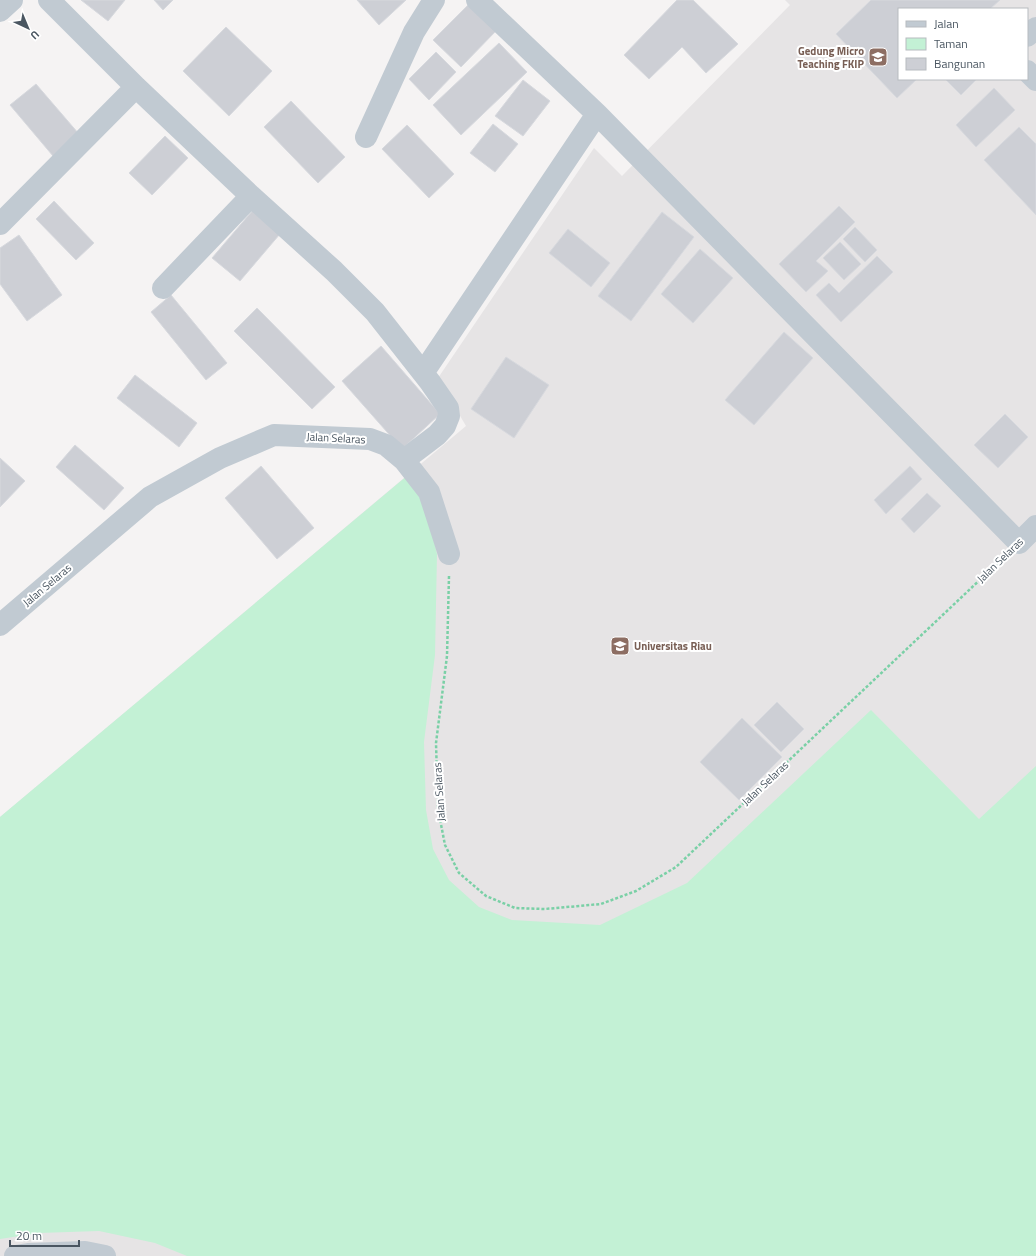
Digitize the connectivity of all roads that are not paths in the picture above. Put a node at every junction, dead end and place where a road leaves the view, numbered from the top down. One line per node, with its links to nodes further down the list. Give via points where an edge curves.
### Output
1 (12, 0): 5 (street)
2 (49, 0): 10 (street)
3 (434, 0): 12 (street, via 414,32)
4 (477, 0): 11 (street)
5 (0, 11)
6 (1036, 28): 7 (street)
7 (1028, 35)
8 (1028, 72): 9 (street)
9 (1036, 80)
10 (136, 87): 13 (street); 14 (street)
11 (597, 114): 16 (street); 18 (street)
12 (366, 137)
13 (251, 196): 15 (street); 16 (street, via 334,271 374,312)
14 (0, 224)
15 (163, 288)
16 (423, 373): 17 (street, via 448,408 448,416 445,426 437,435)
17 (404, 460): 19 (street, Jalan Selaras, via 429,492); 20 (street, Jalan Selaras, via 386,445 370,439 274,435 220,458 150,497)
18 (1030, 535)
19 (449, 554)
20 (0, 625)
21 (14, 1256): 22 (street, via 85,1252)
22 (105, 1256)

